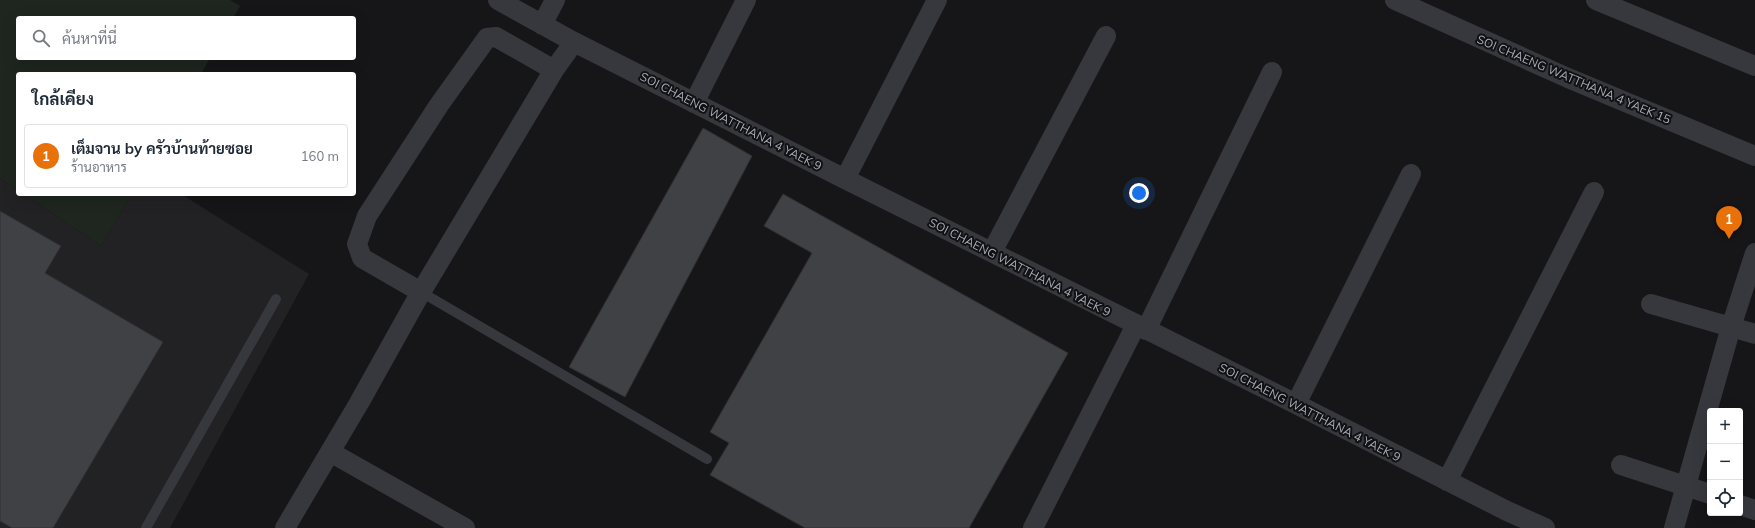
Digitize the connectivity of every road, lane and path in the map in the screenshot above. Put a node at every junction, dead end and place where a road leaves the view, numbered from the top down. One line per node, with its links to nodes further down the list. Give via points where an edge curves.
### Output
1 (498, 0): 7 (street, SOI CHAENG WATTHANA 4 YAEK 9)
2 (555, 0): 7 (street)
3 (746, 0): 13 (street)
4 (937, 0): 16 (street)
5 (1395, 0): 14 (street, SOI CHAENG WATTHANA 4 YAEK 15, via 1568,78)
6 (1596, 0): 10 (street)
7 (542, 25): 9 (street, SOI CHAENG WATTHANA 4 YAEK 9)
8 (1106, 36): 18 (street)
9 (574, 42): 11 (street); 13 (street, SOI CHAENG WATTHANA 4 YAEK 9)
10 (1755, 66)
11 (554, 70): 20 (street); 20 (street, via 496,37 487,38 439,105 367,216 357,244 362,258)
12 (1272, 72): 24 (street)
13 (694, 103): 16 (street, SOI CHAENG WATTHANA 4 YAEK 9)
14 (1755, 156)
15 (1411, 174): 26 (street)
16 (845, 179): 18 (street, SOI CHAENG WATTHANA 4 YAEK 9)
17 (1594, 192): 30 (street)
18 (992, 252): 24 (street, SOI CHAENG WATTHANA 4 YAEK 9)
19 (1755, 253): 23 (street)
20 (421, 292): 27 (street); 28 (lane)
21 (276, 299): 35 (lane)
22 (1652, 304): 23 (street)
23 (1731, 327): 25 (street); 31 (street)
24 (1141, 328): 26 (street, SOI CHAENG WATTHANA 4 YAEK 9); 38 (street)
25 (1755, 334)
26 (1296, 404): 30 (street, SOI CHAENG WATTHANA 4 YAEK 9)
27 (330, 452): 36 (street); 37 (street)
28 (707, 459)
29 (1621, 465): 31 (street)
30 (1447, 481): 39 (street, SOI CHAENG WATTHANA 4 YAEK 9)
31 (1685, 486): 32 (street); 40 (street)
32 (1707, 493)
33 (1743, 505): 34 (street)
34 (1755, 510)
35 (146, 528)
36 (285, 528)
37 (465, 528)
38 (1033, 528)
39 (1545, 528)
40 (1674, 528)

